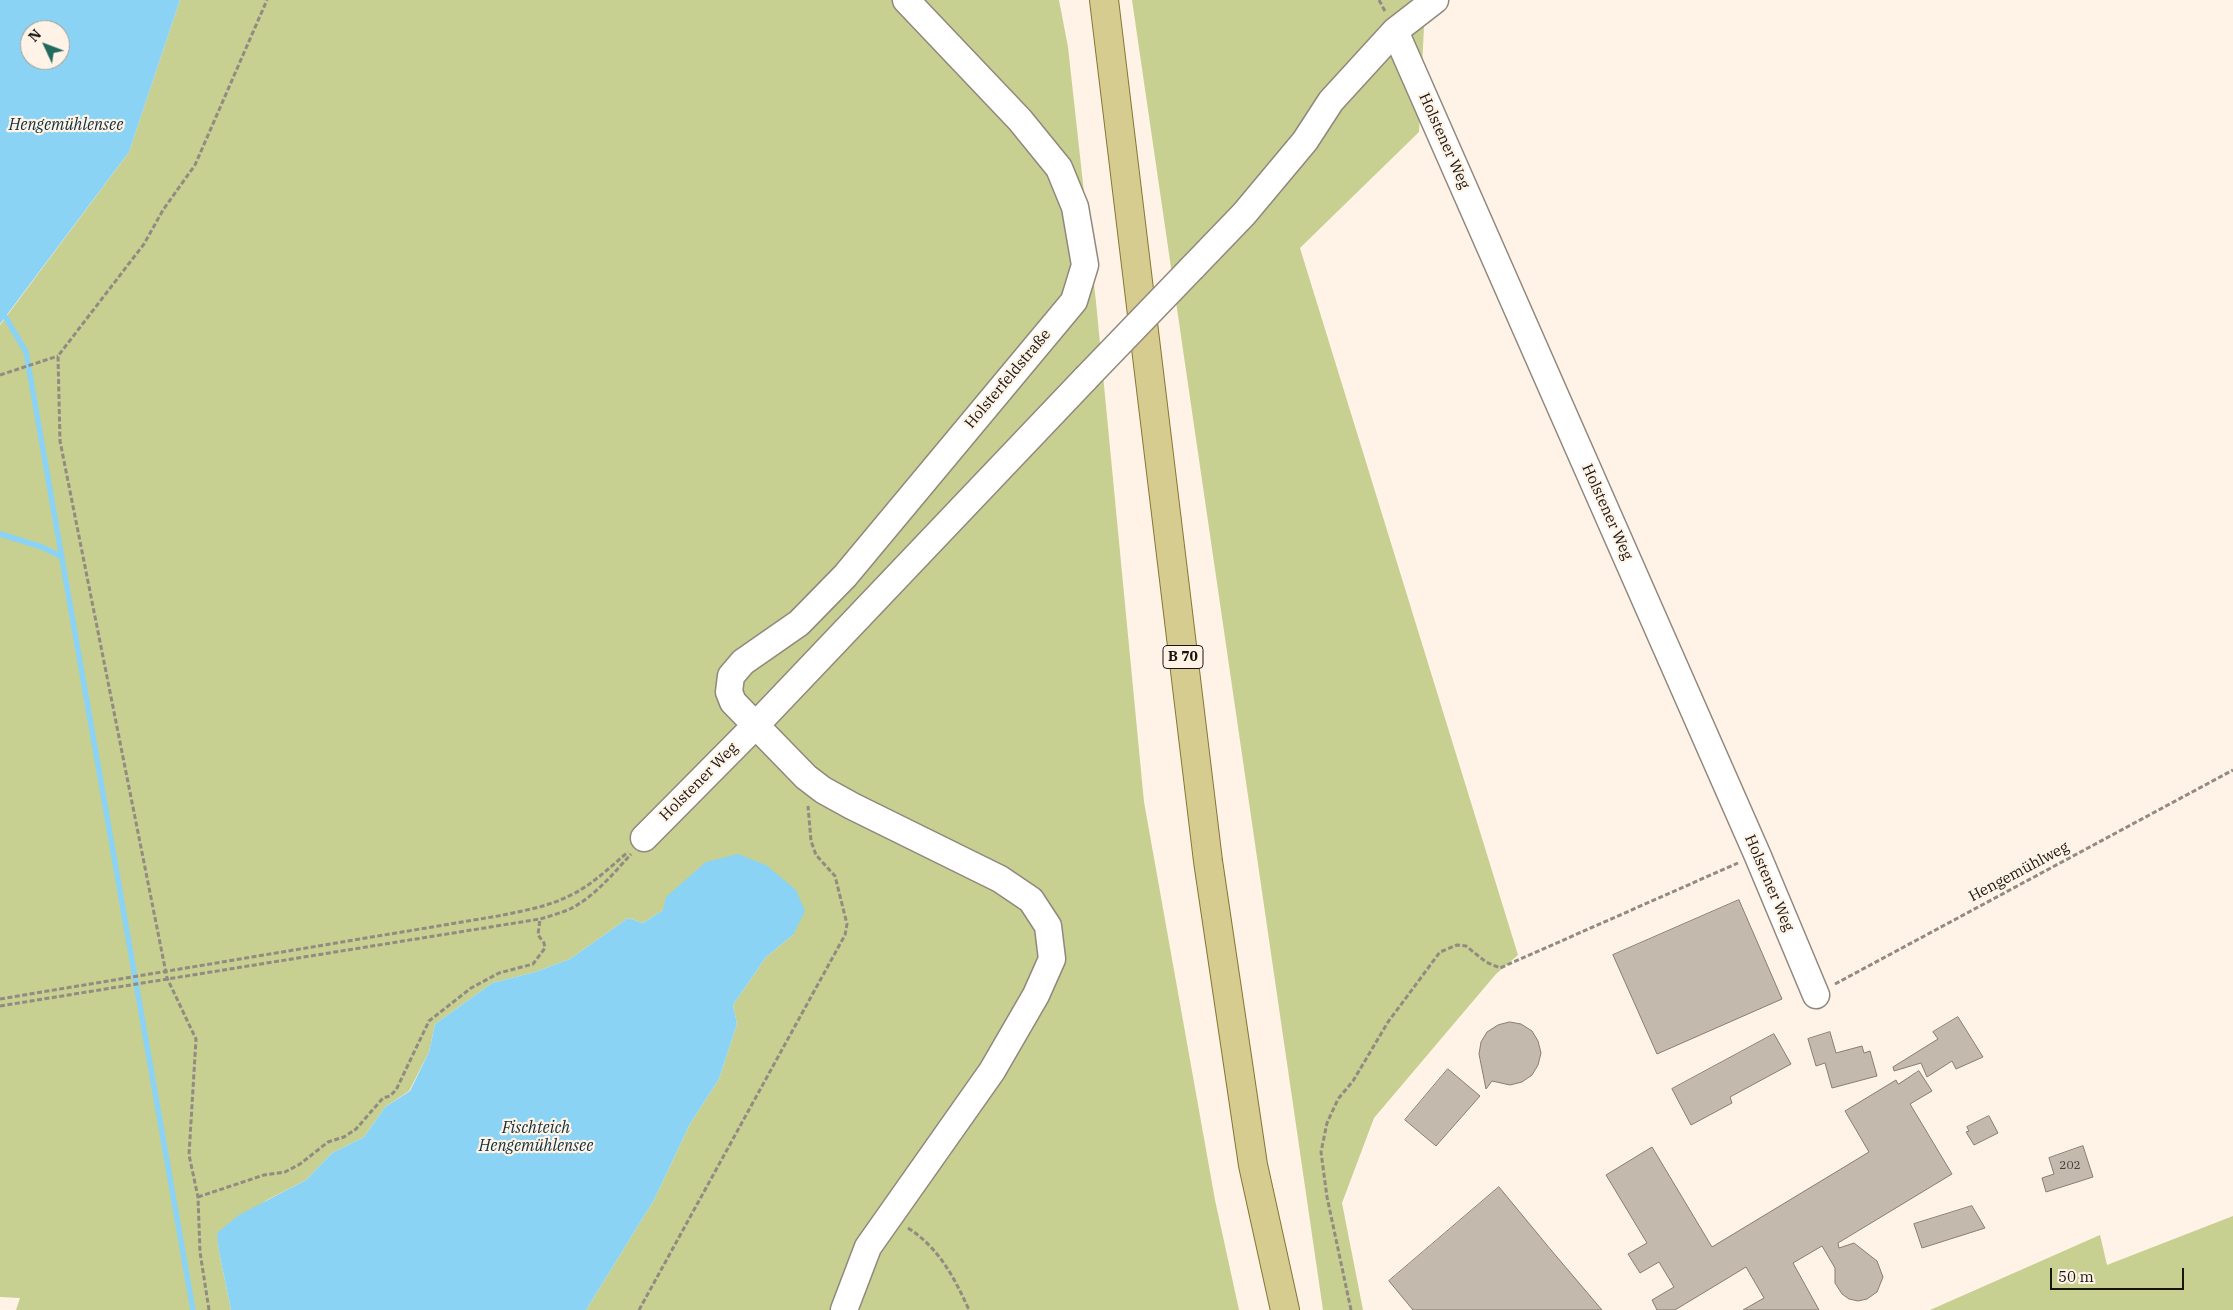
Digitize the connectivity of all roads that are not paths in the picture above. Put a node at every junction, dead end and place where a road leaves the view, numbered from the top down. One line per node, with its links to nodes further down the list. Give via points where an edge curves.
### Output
1 (906, 0): 5 (street, Holsterfeldstraße, via 1020,120 1059,168 1075,207 1085,265 1074,301 845,576 799,623 743,662 731,676 733,702)
2 (1104, 0): 9 (main road, B 70, via 1208,861 1253,1165)
3 (1435, 0): 4 (street)
4 (1396, 31): 5 (street, Holstener Weg, bridge, via 1331,101 1305,140 1244,214); 7 (street, Holstener Weg)
5 (755, 726): 6 (street, Holstener Weg); 8 (street, via 806,777 852,806 1000,879 1031,900 1048,926 1052,960 1036,995 992,1071 868,1247)
6 (644, 838)
7 (1816, 995)
8 (844, 1310)
9 (1285, 1310)

